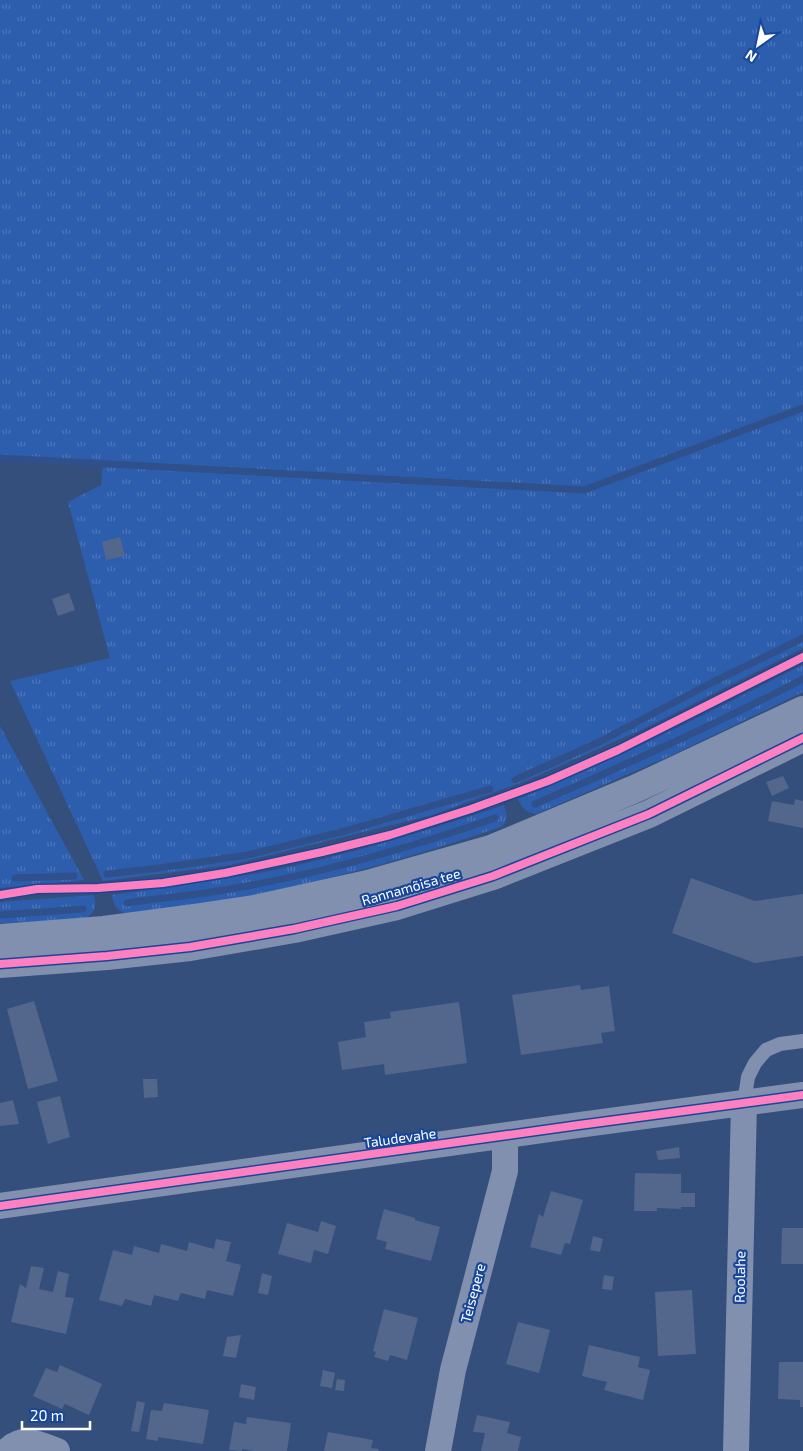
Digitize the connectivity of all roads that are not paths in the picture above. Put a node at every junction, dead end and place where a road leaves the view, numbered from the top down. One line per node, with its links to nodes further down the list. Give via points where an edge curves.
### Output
1 (803, 710): 3 (street, Rannamõisa tee, via 637,788 491,849 368,884 196,918 104,930)
2 (803, 738): 4 (street, Rannamõisa tee, via 649,814 493,876 397,906 294,929 190,947)
3 (0, 938)
4 (0, 964)
5 (803, 1041): 7 (lane, via 780,1044 766,1050 748,1077)
6 (803, 1095): 7 (street, Taludevahe)
7 (744, 1103): 8 (street, Taludevahe); 13 (street, Roolahe)
8 (505, 1136): 9 (street, Taludevahe); 12 (street, Teisepere, via 505,1172 453,1370)
9 (0, 1206)
10 (7, 1451): 11 (street, via 13,1444 30,1440)
11 (57, 1451)
12 (438, 1451)
13 (736, 1451)

